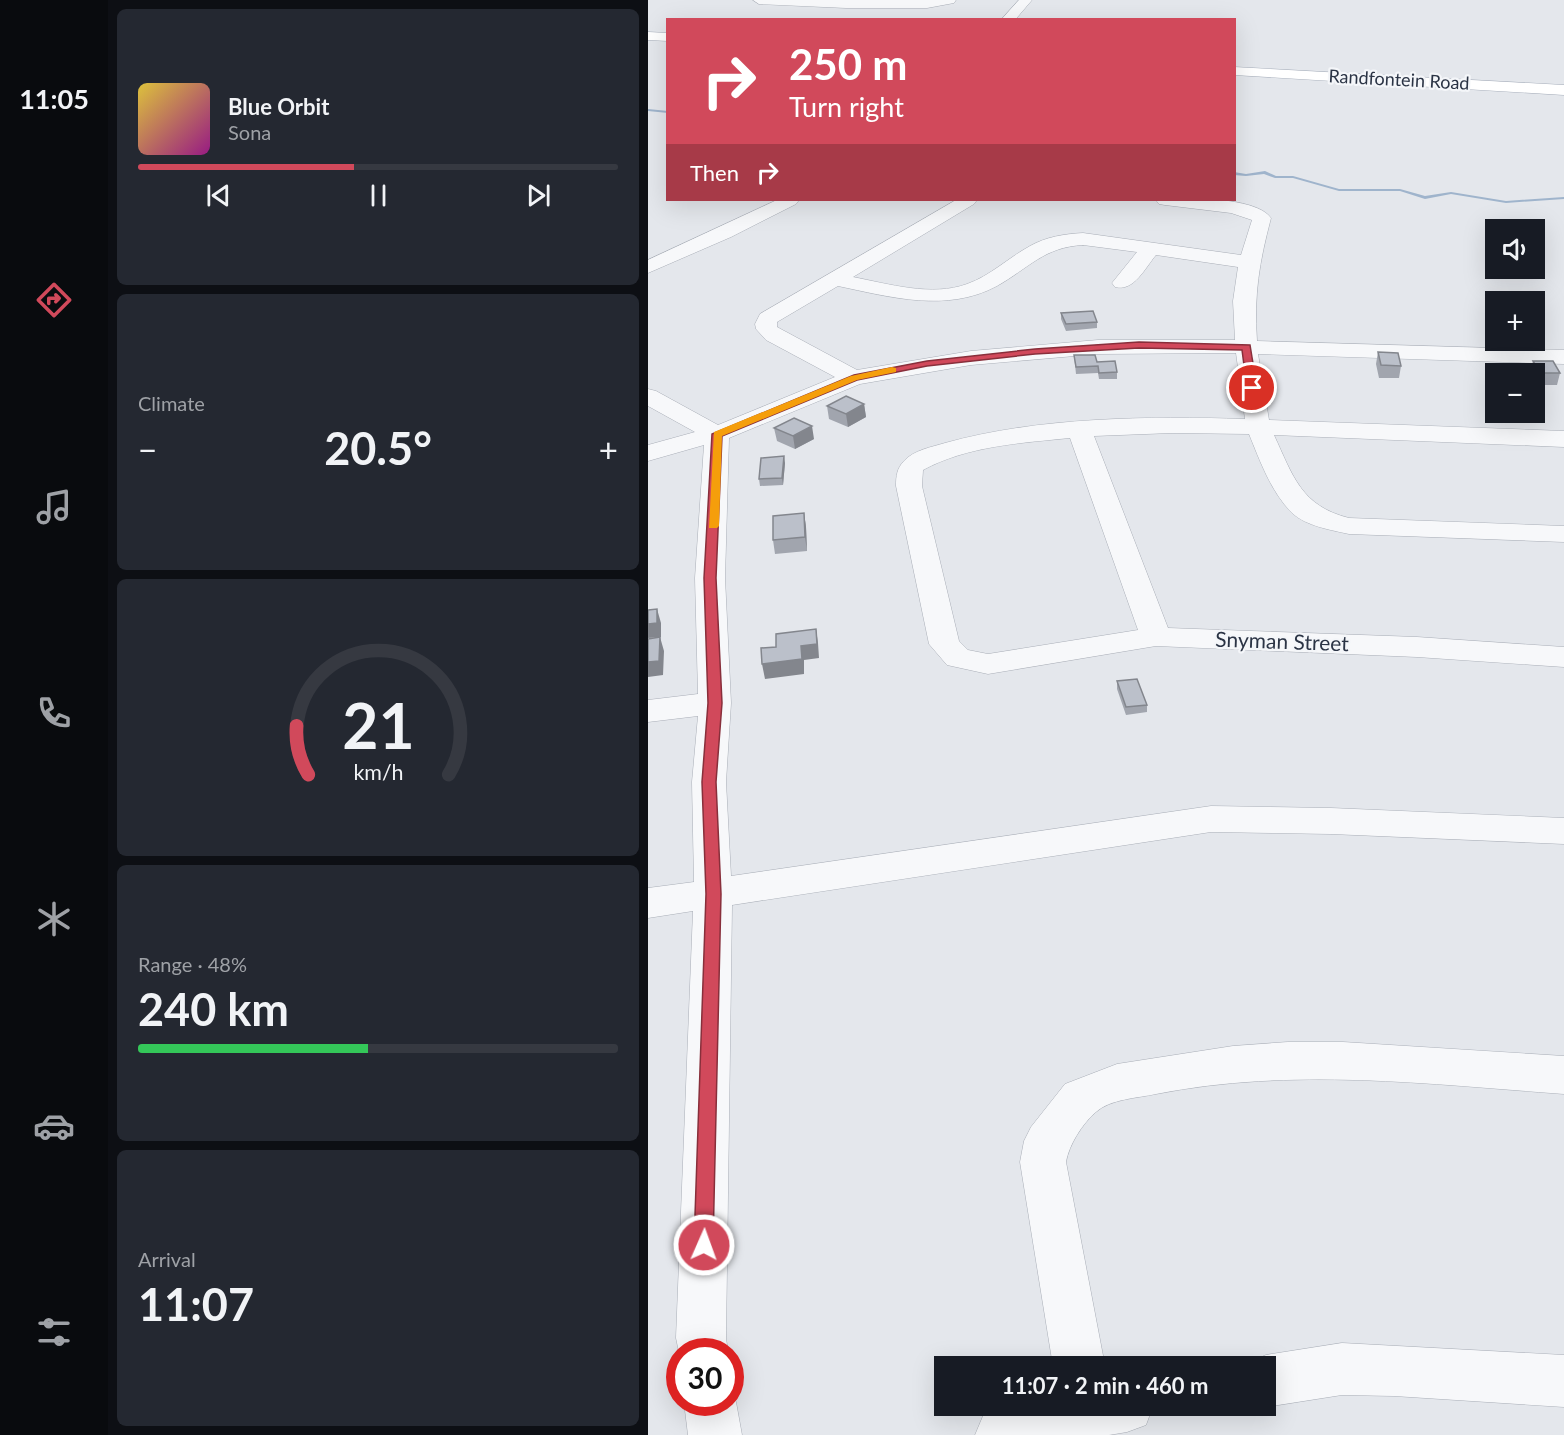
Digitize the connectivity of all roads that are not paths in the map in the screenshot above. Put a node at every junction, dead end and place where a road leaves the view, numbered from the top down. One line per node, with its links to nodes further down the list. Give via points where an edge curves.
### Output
1 (759, 0): 2 (street, via 858,4)
2 (950, 0)
3 (1026, 0): 4 (street)
4 (1009, 18)
5 (648, 36): 6 (main road)
6 (666, 38)
7 (1236, 71): 8 (main road, Randfontein Road)
8 (1564, 90)
9 (787, 201): 14 (street)
10 (966, 201): 15 (street)
11 (1173, 201): 13 (street, via 1258,214 1262,224)
12 (1150, 248): 13 (street); 15 (street, via 1083,239 1055,241 985,284 951,293 909,294); 16 (street)
13 (1249, 262): 17 (street)
14 (648, 267)
15 (834, 279): 19 (street, via 776,314 766,324 767,329)
16 (1122, 283)
17 (1246, 347): 18 (street); 19 (street, via 1139,345 1035,351 927,364); 21 (street)
18 (1564, 357)
19 (854, 378): 23 (street)
20 (648, 396): 23 (street)
21 (1258, 427): 22 (street, via 1138,425); 24 (street); 26 (street, via 1291,496 1302,508 1328,520 1364,527)
22 (1080, 431): 27 (street); 27 (street, Snyman Street, via 951,448 912,466 909,486 944,644 958,658 1002,662)
23 (717, 434): 25 (street); 29 (street, via 710,578)
24 (1564, 440)
25 (648, 453)
26 (1564, 534)
27 (1156, 637): 28 (street, Snyman Street)
28 (1564, 657)
29 (715, 703): 30 (street); 32 (street, via 709,782)
30 (648, 711)
31 (1564, 831): 32 (street, via 1211,819)
32 (713, 894): 33 (street); 35 (street)
33 (648, 903)
34 (1564, 1075): 36 (street, via 1288,1060 1158,1075 1117,1083 1081,1098 1047,1141 1044,1162)
35 (701, 1338)
36 (1086, 1356)
37 (1276, 1379): 38 (street, via 1342,1369)
38 (1564, 1382)
39 (712, 1416): 41 (street)
40 (1048, 1416): 42 (street)
41 (714, 1435)
42 (1002, 1435)

